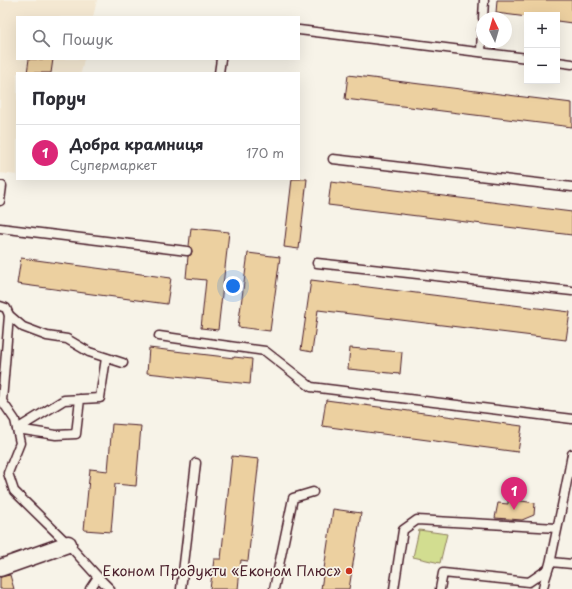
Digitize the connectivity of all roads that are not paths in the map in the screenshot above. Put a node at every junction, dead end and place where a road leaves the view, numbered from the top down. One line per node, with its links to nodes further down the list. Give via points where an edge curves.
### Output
1 (484, 0): 2 (lane)
2 (483, 12)
3 (300, 30): 5 (lane)
4 (481, 48): 5 (lane)
5 (481, 52): 6 (lane)
6 (524, 58)
7 (221, 60): 10 (lane)
8 (560, 62): 9 (lane)
9 (572, 64)
10 (219, 72)
11 (333, 159): 13 (lane)
12 (0, 186): 14 (lane)
13 (572, 186)
14 (0, 201)
15 (0, 228): 16 (lane)
16 (187, 251)
17 (317, 263): 18 (lane)
18 (572, 291)
19 (0, 306): 20 (lane, via 6,308)
20 (9, 316): 22 (lane, via 23,327 47,336 67,339 89,352); 26 (lane, via 2,401)
21 (159, 336): 25 (lane, via 265,351 311,387)
22 (106, 358): 23 (lane); 24 (lane, via 100,398)
23 (123, 363)
24 (80, 399): 26 (lane, via 64,400); 26 (lane, via 76,434 56,435)
25 (572, 419)
26 (18, 429): 32 (lane, via 20,443 8,473 14,491)
27 (572, 454): 29 (lane)
28 (196, 463): 39 (lane)
29 (569, 490): 31 (lane)
30 (314, 492): 40 (lane, via 294,498)
31 (557, 528): 34 (lane); 41 (lane, via 416,520 403,530)
32 (68, 544): 35 (street); 36 (lane)
33 (572, 564): 34 (lane)
34 (549, 565): 42 (lane, via 529,582 443,573); 43 (lane)
35 (0, 568)
36 (98, 577): 37 (lane); 38 (lane)
37 (90, 589)
38 (110, 589)
39 (181, 589)
40 (274, 589)
41 (394, 589)
42 (440, 589)
43 (542, 589)

